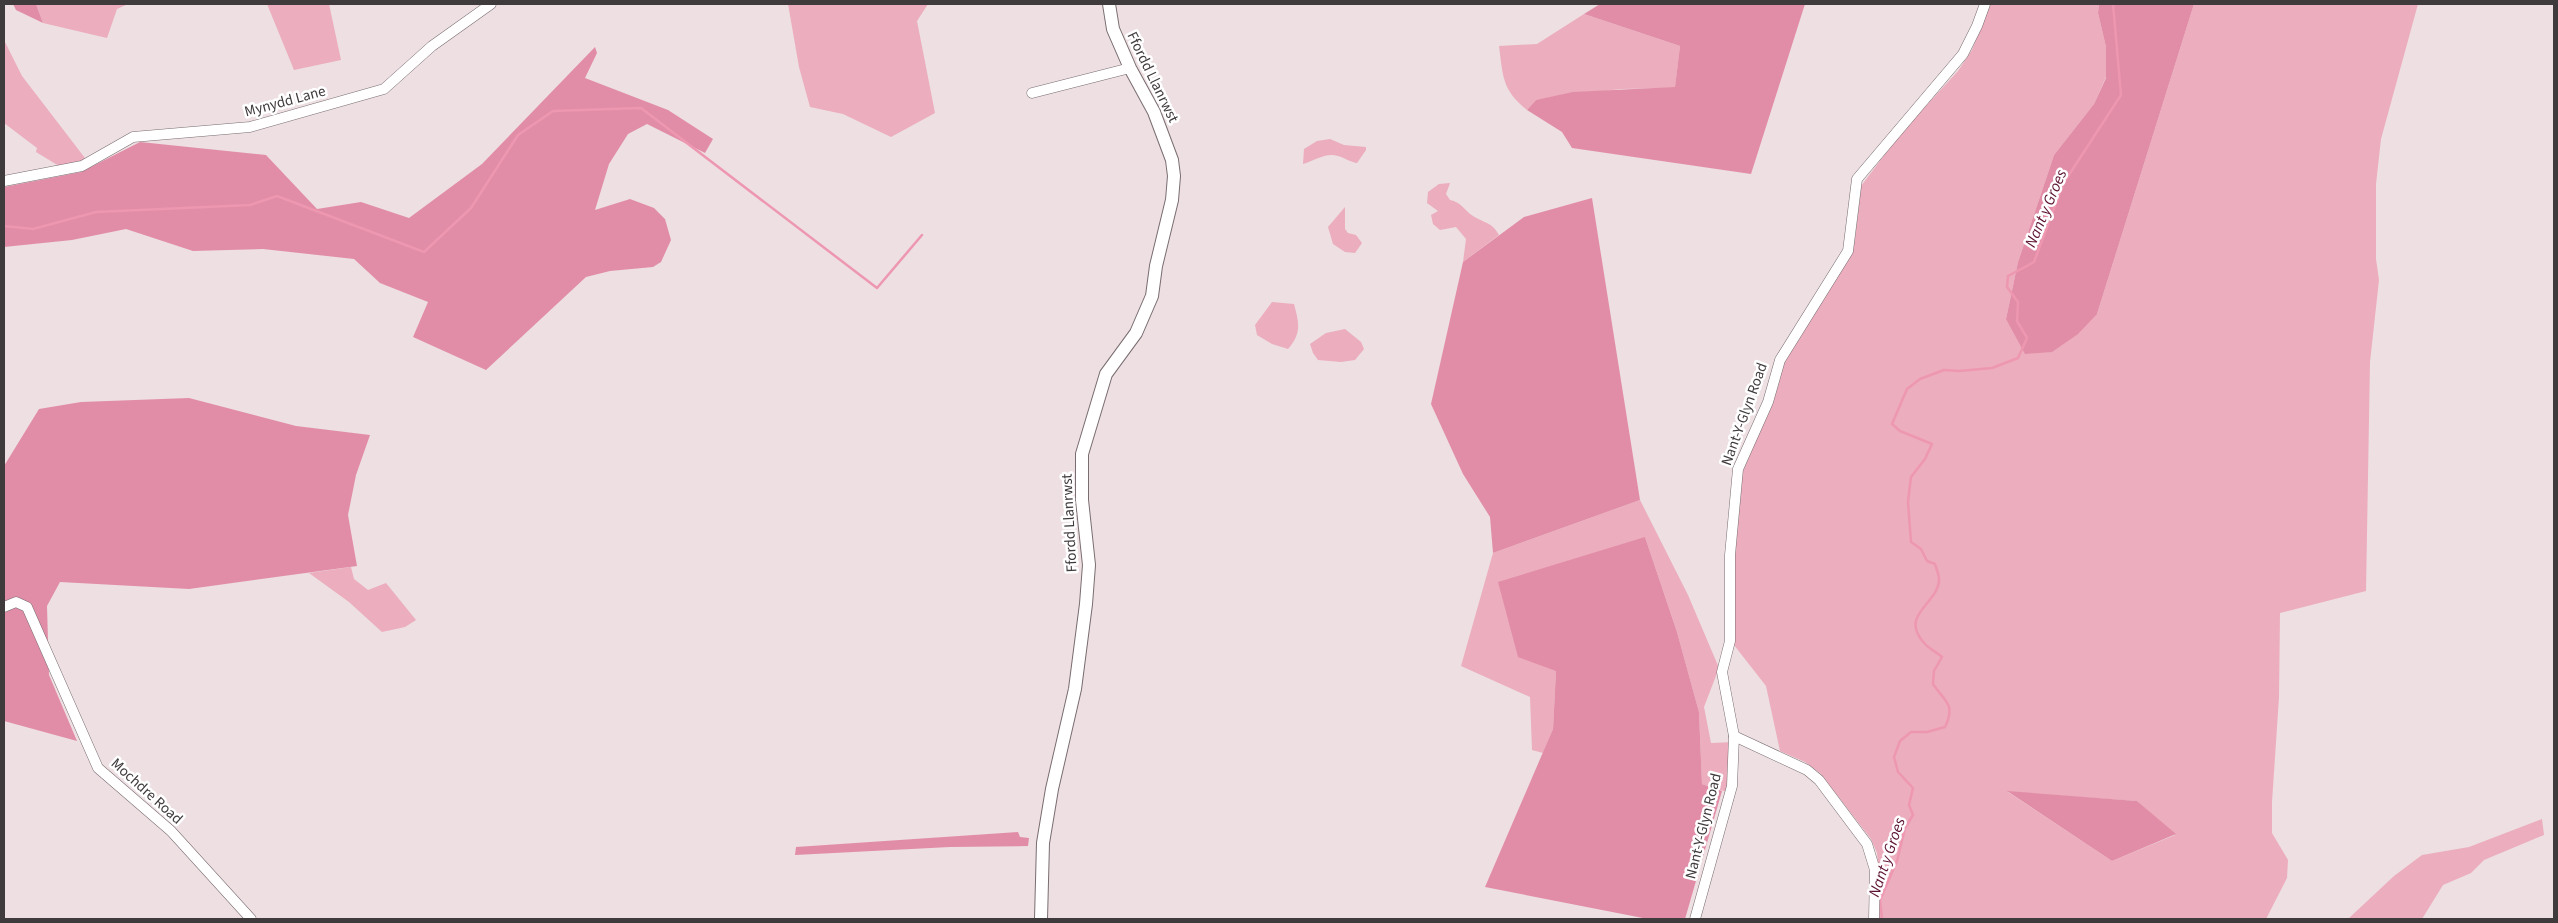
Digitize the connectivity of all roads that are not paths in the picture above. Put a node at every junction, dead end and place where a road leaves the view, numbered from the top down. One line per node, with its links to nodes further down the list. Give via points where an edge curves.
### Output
1 (491, 4): 6 (street, Mynydd Lane, via 432,46 384,89 250,127 132,137 82,166)
2 (1109, 4): 4 (main road, Ffordd Llanrwst, via 1112,29)
3 (1985, 4): 8 (street, Nant-Y-Glyn Road, via 1963,54 1857,179 1848,251 1780,360 1768,402 1738,469 1730,555 1730,641 1722,672)
4 (1130, 68): 5 (street); 10 (main road, Ffordd Llanrwst, via 1154,112 1172,160 1172,200 1146,313 1136,333 1106,374 1082,454 1082,500 1089,565 1086,604 1075,689 1042,843)
5 (1032, 93)
6 (4, 181)
7 (4, 607): 9 (street, Mochdre Road, via 16,602 26,607 98,768 171,831)
8 (1734, 736): 11 (street, Nant-Y-Glyn Road, via 1732,786); 12 (street, via 1807,770 1819,780 1867,844 1875,870)
9 (251, 919)
10 (1041, 919)
11 (1694, 919)
12 (1874, 919)

